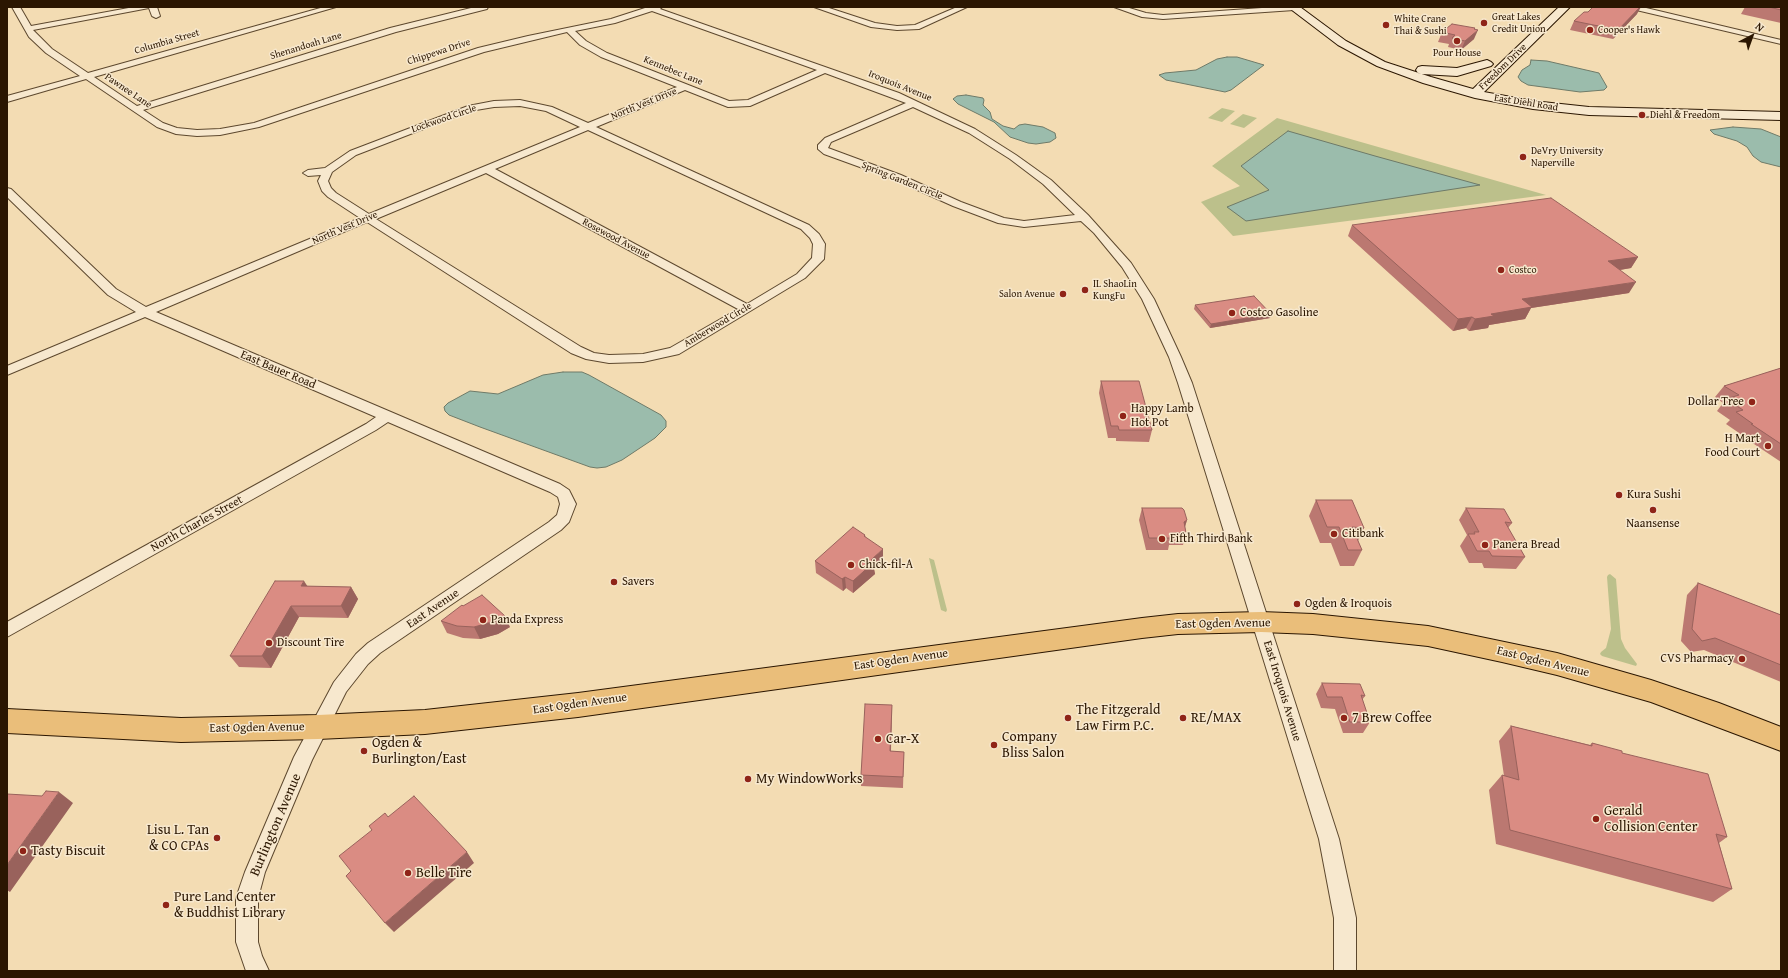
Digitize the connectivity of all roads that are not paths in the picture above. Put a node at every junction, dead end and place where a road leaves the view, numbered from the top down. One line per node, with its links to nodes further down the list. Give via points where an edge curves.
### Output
1 (16, 7): 15 (street, Pawnee Lane)
2 (146, 7): 15 (street)
3 (153, 7): 14 (street)
4 (332, 7): 23 (street, Columbia Street)
5 (484, 7): 30 (street, Shenandoah Lane, via 393,30)
6 (818, 7): 7 (street, via 874,25 897,28 916,27)
7 (963, 7)
8 (1118, 7): 13 (street, via 1163,17)
9 (1307, 7): 21 (street, East Diehl Road, via 1355,42)
10 (1565, 7): 20 (street, Freedom Drive)
11 (1632, 7): 17 (street)
12 (653, 8): 16 (street, Chippewa Drive, via 612,21); 22 (street, Iroquois Avenue)
13 (1294, 8): 24 (street, East Diehl Road, via 1342,43 1364,55 1412,75)
14 (156, 16)
15 (28, 29): 23 (street, Pawnee Lane, via 41,45)
16 (569, 30): 25 (street, Kennebec Lane, via 604,55); 34 (street, Chippewa Drive, via 481,50 256,125)
17 (1781, 42)
18 (1496, 55): 19 (street, Freedom Drive)
19 (1487, 64): 21 (street, via 1450,72); 24 (street, Freedom Drive)
20 (1503, 68): 26 (street, Freedom Drive); 28 (street, via 1500,78 1507,87)
21 (1412, 69): 24 (street, East Diehl Road)
22 (824, 70): 25 (street, Kennebec Lane, via 750,103 737,105 723,103); 29 (street, Iroquois Avenue)
23 (87, 76): 27 (street, Columbia Street); 30 (street, Pawnee Lane)
24 (1462, 87): 26 (street, East Diehl Road)
25 (684, 88): 33 (street, North Vest Drive)
26 (1478, 91): 28 (street, East Diehl Road); 32 (street, East Diehl Road, via 1533,105 1590,111)
27 (7, 99)
28 (1540, 99): 31 (street, East Diehl Road, via 1604,105)
29 (914, 103): 41 (street, Iroquois Avenue, via 972,131 1013,157 1047,182); 41 (street, Spring Garden Circle, via 828,140 823,149 1002,221 1039,224)
30 (136, 109): 34 (street, Pawnee Lane, via 160,125 176,131 197,133)
31 (1781, 110)
32 (1781, 116)
33 (588, 127): 35 (street, North Vest Drive); 36 (street, Lockwood Circle, via 536,105 481,106 364,148 344,157); 44 (street, Amberwood Circle, via 797,223 814,236 820,252 812,267)
34 (231, 130)
35 (487, 169): 42 (street, North Vest Drive); 44 (street, Rosewood Avenue)
36 (328, 171): 37 (street); 42 (street, via 323,181 326,189)
37 (308, 173)
38 (7, 191): 39 (street, East Bauer Road)
39 (20, 203): 40 (street); 45 (street, East Bauer Road, via 112,292)
40 (7, 208)
41 (1084, 216): 43 (street, Iroquois Avenue)
42 (368, 218): 44 (street, Amberwood Circle, via 576,350 590,356 624,360 663,354 695,340); 45 (street, North Vest Drive)
43 (1110, 244): 49 (street, East Iroquois Avenue, via 1127,265 1148,299 1175,357)
44 (746, 308)
45 (145, 312): 46 (street, North Vest Drive); 47 (street, East Bauer Road)
46 (7, 371)
47 (386, 416): 48 (street, East Bauer Road, via 555,488 564,494 568,504); 50 (street, North Charles Street, via 366,430)
48 (567, 510): 52 (street, East Avenue, via 564,518 555,526 390,637 366,656 340,687)
49 (1260, 622): 52 (main road, East Ogden Avenue, via 1142,628 492,715 382,725); 53 (main road, East Ogden Avenue, via 1384,630 1502,651 1651,691); 55 (street, East Iroquois Avenue, via 1338,878 1345,918)
50 (7, 630)
51 (7, 721): 52 (main road, East Ogden Avenue, via 181,730)
52 (318, 727): 54 (street, Burlington Avenue, via 255,872 247,898 247,942)
53 (1781, 739)
54 (258, 971)
55 (1345, 971)

